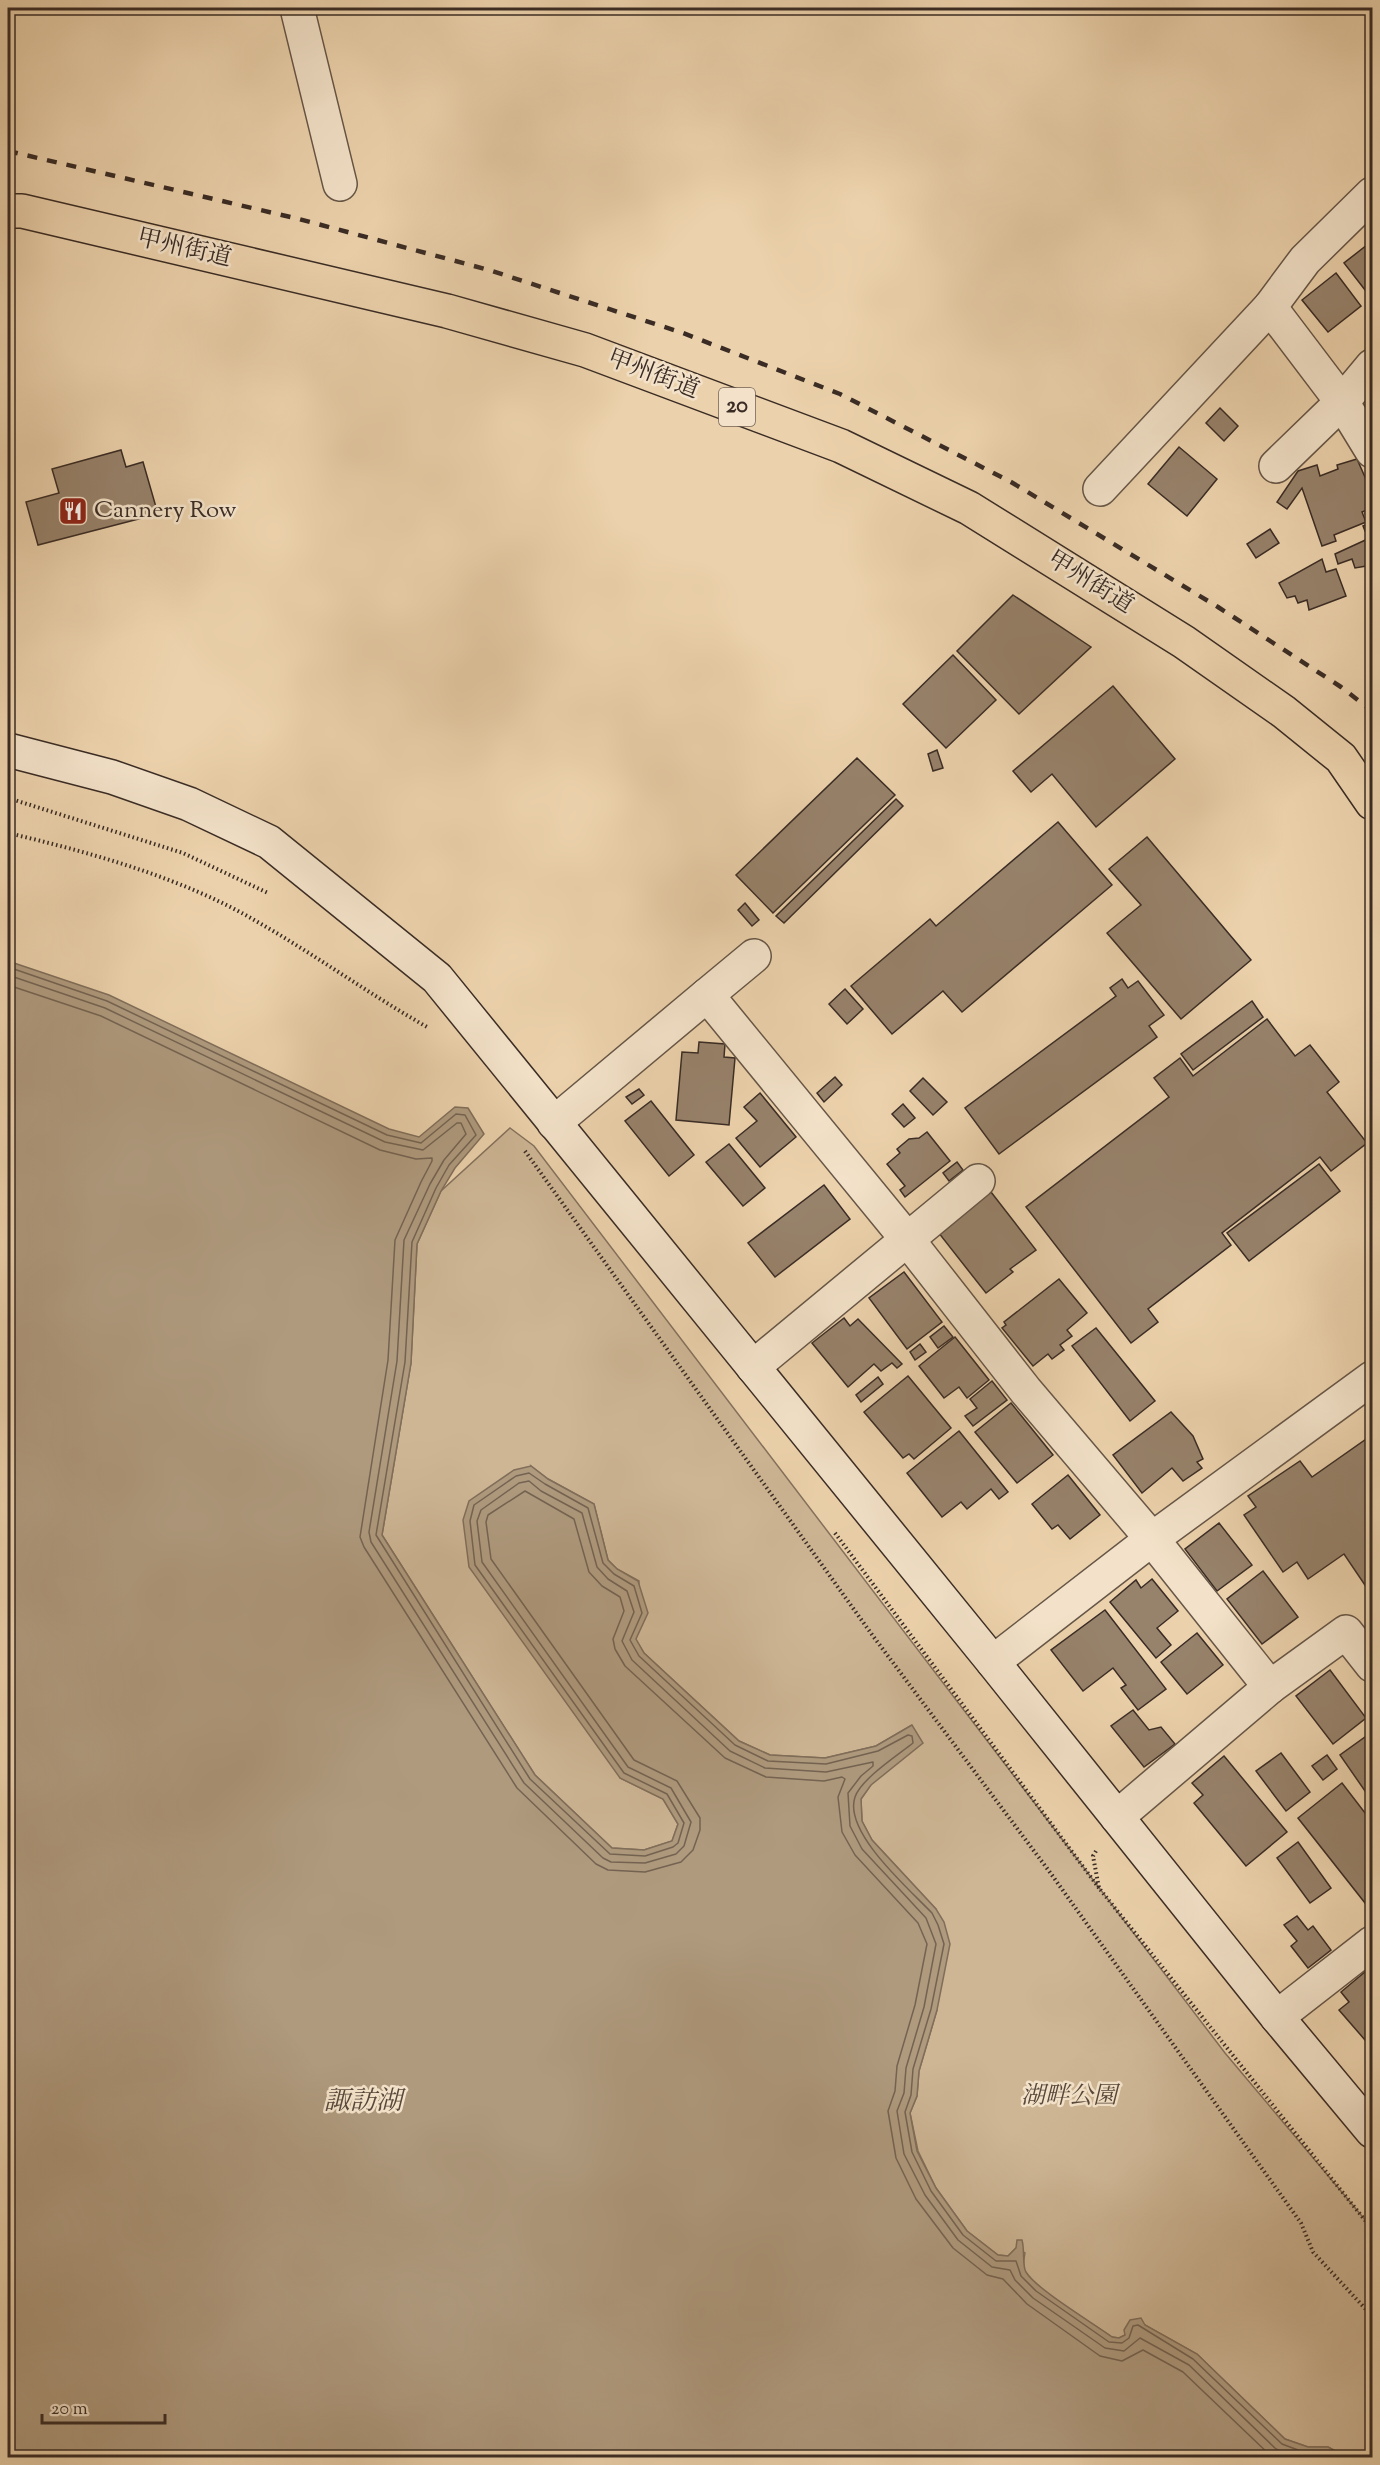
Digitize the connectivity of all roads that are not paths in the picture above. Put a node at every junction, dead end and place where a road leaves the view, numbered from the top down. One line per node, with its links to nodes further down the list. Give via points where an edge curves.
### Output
1 (297, 8): 2 (street)
2 (340, 184)
3 (1372, 194): 5 (street, via 1305,260)
4 (8, 211): 12 (highway, 甲州街道 / 20, via 22,211 435,309 574,346 841,446 969,508 1184,642 1284,712 1341,758)
5 (1270, 307): 7 (street); 10 (street)
6 (1372, 366): 7 (street)
7 (1342, 402): 8 (street); 9 (street)
8 (1372, 451)
9 (1276, 466)
10 (1100, 489)
11 (8, 750): 15 (street, via 112,777 189,804 269,842 437,978)
12 (1372, 803)
13 (754, 956): 14 (street)
14 (707, 995): 15 (street); 17 (street)
15 (554, 1123): 18 (street)
16 (978, 1181): 17 (street)
17 (907, 1239): 18 (street); 20 (street, via 1026,1391)
18 (753, 1367): 21 (street)
19 (1372, 1378): 20 (street)
20 (1152, 1539): 21 (street); 23 (street)
21 (993, 1662): 24 (street)
22 (1372, 1665): 23 (street, via 1346,1632)
23 (1270, 1688): 24 (street)
24 (1117, 1817): 26 (street)
25 (1372, 1943): 26 (street)
26 (1277, 2018): 27 (street)
27 (1372, 2131)

